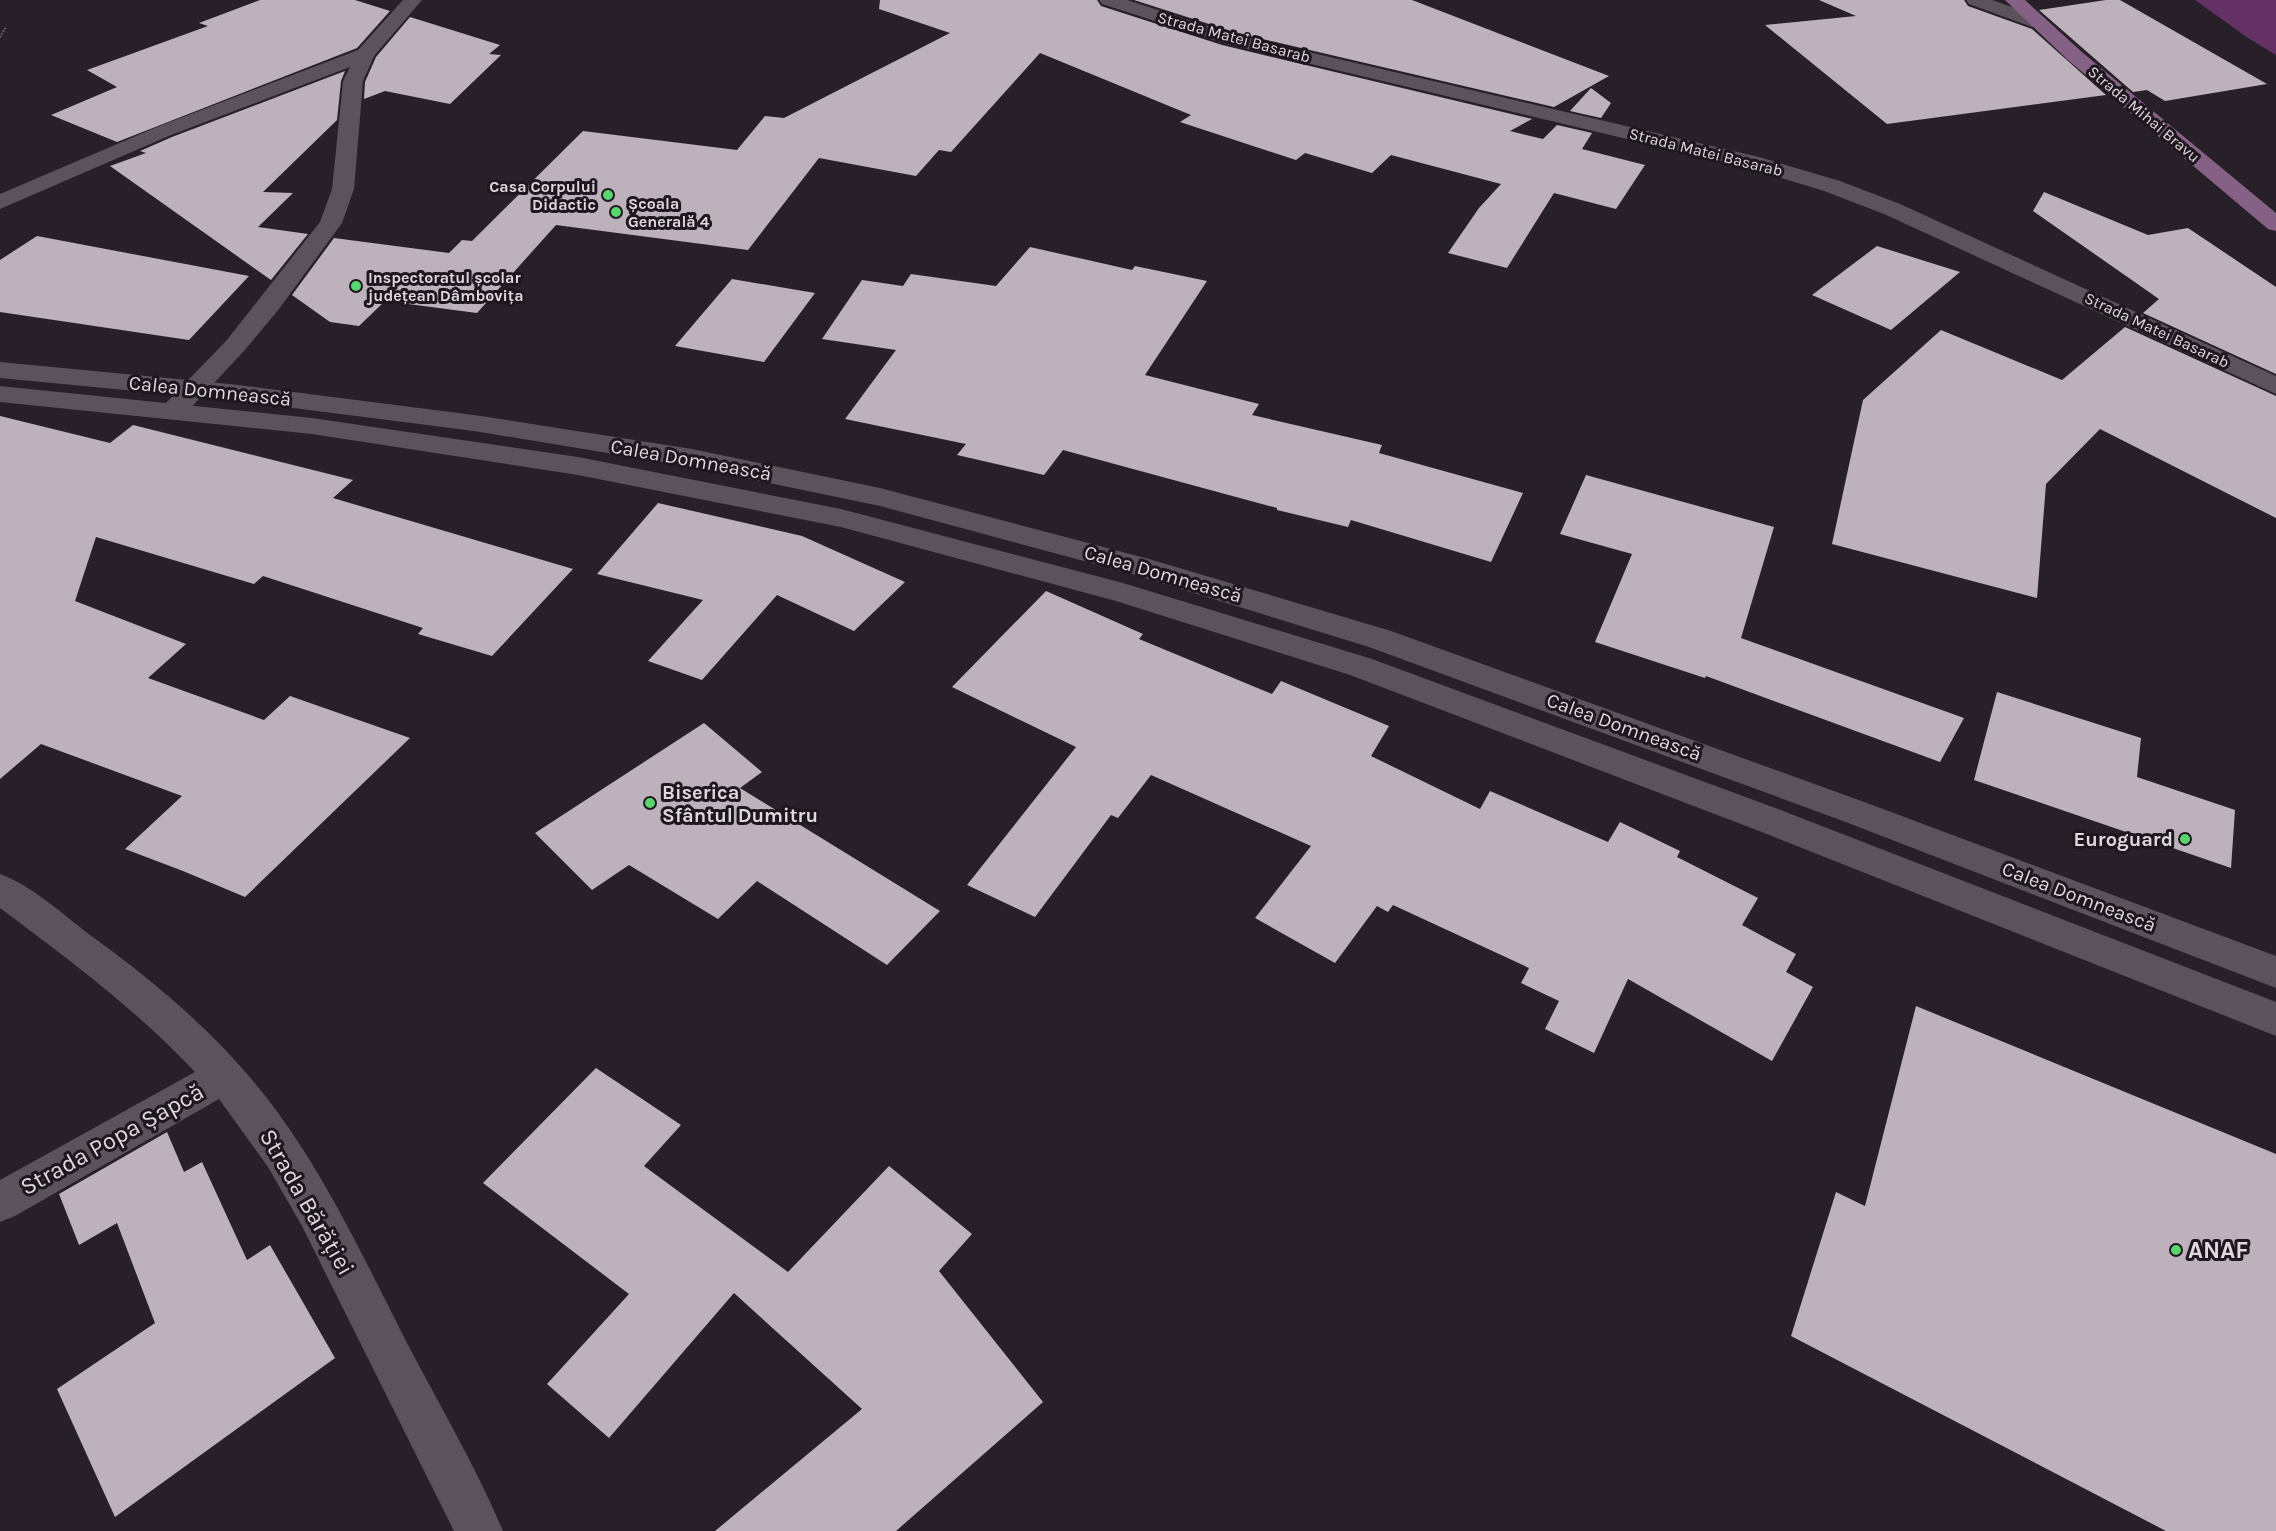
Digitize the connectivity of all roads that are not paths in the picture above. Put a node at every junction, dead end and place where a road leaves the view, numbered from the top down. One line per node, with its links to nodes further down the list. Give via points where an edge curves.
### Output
1 (413, 0): 6 (main road)
2 (1108, 0): 10 (main road, Strada Matei Basarab, via 1230,39 1751,162 1832,186 1943,231)
3 (1975, 0): 5 (main road)
4 (2014, 0): 5 (main road, Strada Mihai Bravu)
5 (2039, 23): 8 (main road, Strada Mihai Bravu)
6 (365, 54): 7 (main road, via 164,131); 11 (main road, via 353,81 343,189 331,223 270,304)
7 (0, 202)
8 (2276, 224)
9 (0, 370): 11 (main road, Calea Domnească)
10 (2276, 386)
11 (195, 388): 13 (main road); 15 (main road, Calea Domnească, via 474,423 692,458 880,496 1138,566 1391,643 1844,808)
12 (0, 394): 13 (main road)
13 (173, 411): 16 (main road, via 312,426 679,485 842,518 1123,593 1361,666 1767,819)
14 (0, 890): 17 (main road, Strada Bărăției, via 92,956 174,1023)
15 (2276, 972)
16 (2276, 1019)
17 (224, 1076): 18 (main road, Strada Popa Șapcă); 19 (main road, Strada Bărăției, via 270,1133 310,1198)
18 (0, 1202)
19 (479, 1531)

